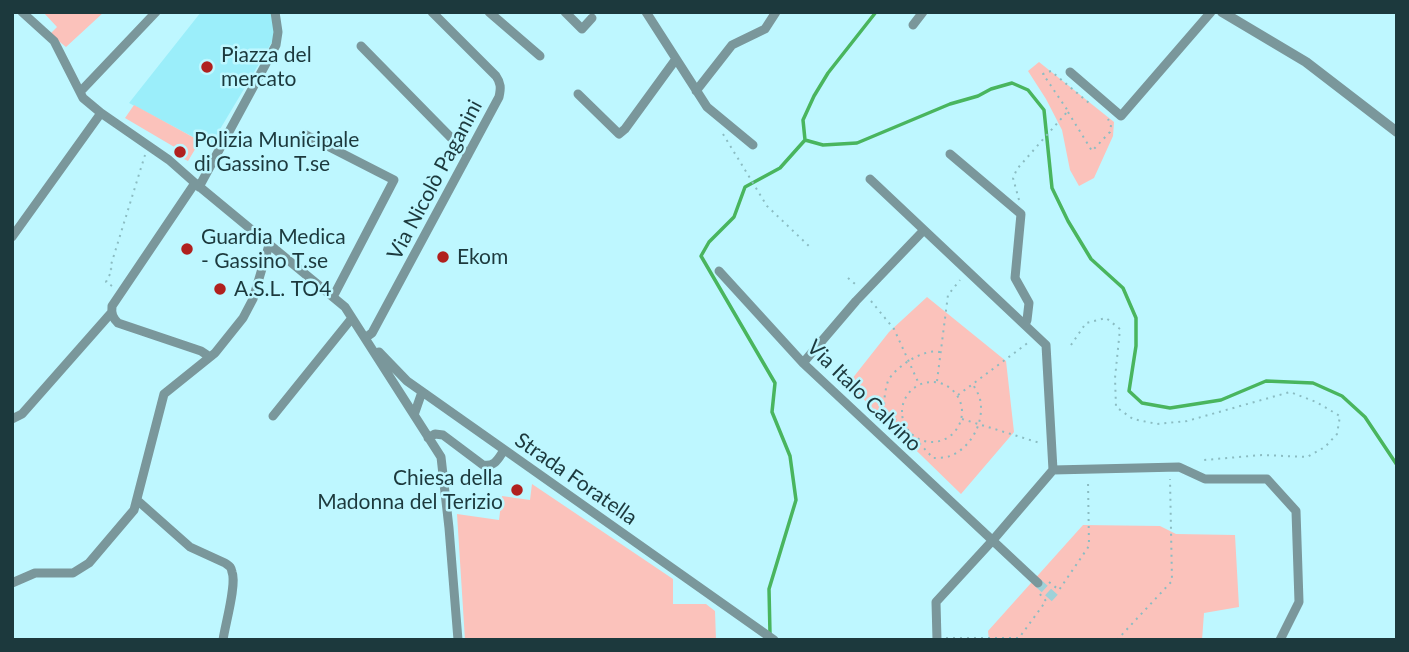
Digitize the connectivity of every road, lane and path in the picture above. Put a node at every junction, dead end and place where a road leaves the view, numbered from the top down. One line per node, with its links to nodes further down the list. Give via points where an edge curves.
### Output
1 (22, 12): 19 (street, via 54,41)
2 (156, 12): 19 (street)
3 (275, 12): 33 (street, via 276,45)
4 (432, 12): 30 (street, Via Nicolò Paganini, via 500,82 499,97)
5 (489, 12): 15 (street)
6 (565, 12): 12 (street, via 582,29)
7 (646, 12): 16 (street)
8 (776, 12): 18 (street, via 765,29 732,45)
9 (923, 12): 13 (street)
10 (1211, 12): 17 (street, via 1121,116)
11 (1222, 12): 25 (street, via 1306,62)
12 (592, 18)
13 (914, 25)
14 (361, 46): 30 (street)
15 (540, 56)
16 (676, 59): 18 (street); 20 (street, via 619,134)
17 (1070, 72)
18 (696, 91): 28 (street, via 707,107)
19 (80, 92): 23 (street)
20 (578, 94)
21 (1088, 102): 22 (path, via 1051,71 1043,75)
22 (1068, 111): 24 (path, via 1092,151 1110,132 1107,117); 34 (path, via 1017,169 1013,178)
23 (102, 113): 27 (street); 36 (street)
24 (1114, 114)
25 (1397, 132)
26 (304, 134): 44 (street, via 394,180)
27 (148, 144): 33 (street); 42 (path, via 106,282)
28 (753, 145)
29 (950, 154): 47 (street, via 1021,214 1015,278 1029,303)
30 (468, 155): 49 (street, Via Nicolò Paganini, via 372,333)
31 (749, 176): 38 (path, via 767,206)
32 (870, 179): 35 (street)
33 (197, 185): 37 (street); 42 (street)
34 (1020, 205)
35 (925, 230): 40 (street); 43 (street)
36 (12, 237)
37 (270, 245): 44 (street); 52 (street, via 243,318)
38 (812, 249)
39 (719, 271): 54 (street, Via Italo Calvino)
40 (968, 271): 47 (street); 51 (path, via 948,295)
41 (848, 278): 43 (path)
42 (121, 292): 45 (street)
43 (864, 292): 53 (path, via 894,329); 54 (street)
44 (333, 297): 46 (street)
45 (111, 312): 52 (street, via 118,323); 64 (street, via 22,414)
46 (352, 318): 49 (street); 63 (street)
47 (1025, 325): 48 (street)
48 (1037, 336): 57 (path); 69 (street, via 1046,345)
49 (365, 338): 55 (street, Strada Foratella); 61 (street)
50 (1071, 345): 71 (path, via 1086,323 1106,318 1120,330 1115,407 1133,419 1157,424 1187,421 1290,392 1340,416 1337,434 1307,457)
51 (940, 352): 53 (path, via 920,354); 56 (path)
52 (210, 357): 75 (street, via 164,394)
53 (909, 362): 58 (path); 67 (path, via 889,379 884,409)
54 (803, 363): 76 (street, Via Italo Calvino)
55 (407, 381): 59 (street, Strada Foratella); 61 (street)
56 (937, 383): 58 (path); 60 (path)
57 (973, 384): 60 (path); 66 (path, via 980,397)
58 (919, 385): 67 (path, via 902,406)
59 (422, 392): 62 (street); 70 (street, Strada Foratella)
60 (957, 395): 65 (path)
61 (403, 398): 62 (street)
62 (414, 415): 68 (street)
63 (273, 416)
64 (12, 419)
65 (961, 419): 66 (path); 67 (path, via 953,434 934,443 916,439)
66 (978, 424): 67 (path, via 972,439 948,457 933,458); 69 (path)
67 (909, 432)
68 (428, 438): 70 (street, via 443,435 490,467); 83 (street, via 441,457)
69 (1051, 447): 74 (street)
70 (504, 450): 84 (street, Strada Foratella)
71 (1204, 460)
72 (1170, 467): 73 (street); 85 (path, via 1172,581); 86 (street, via 1205,479 1267,479 1296,512 1299,602)
73 (1088, 469): 74 (street); 79 (path, via 1089,546)
74 (1053, 470): 76 (street)
75 (137, 500): 77 (street, via 134,510 89,563 73,573 35,573); 82 (street, via 190,547 230,566 234,574)
76 (993, 540): 78 (street, Via Italo Calvino); 81 (street, via 936,602)
77 (12, 583)
78 (1038, 583)
79 (1059, 590)
80 (1046, 601): 81 (path, via 1019,638)
81 (937, 639)
82 (223, 640)
83 (458, 640)
84 (774, 640)
85 (1117, 640)
86 (1280, 640)

